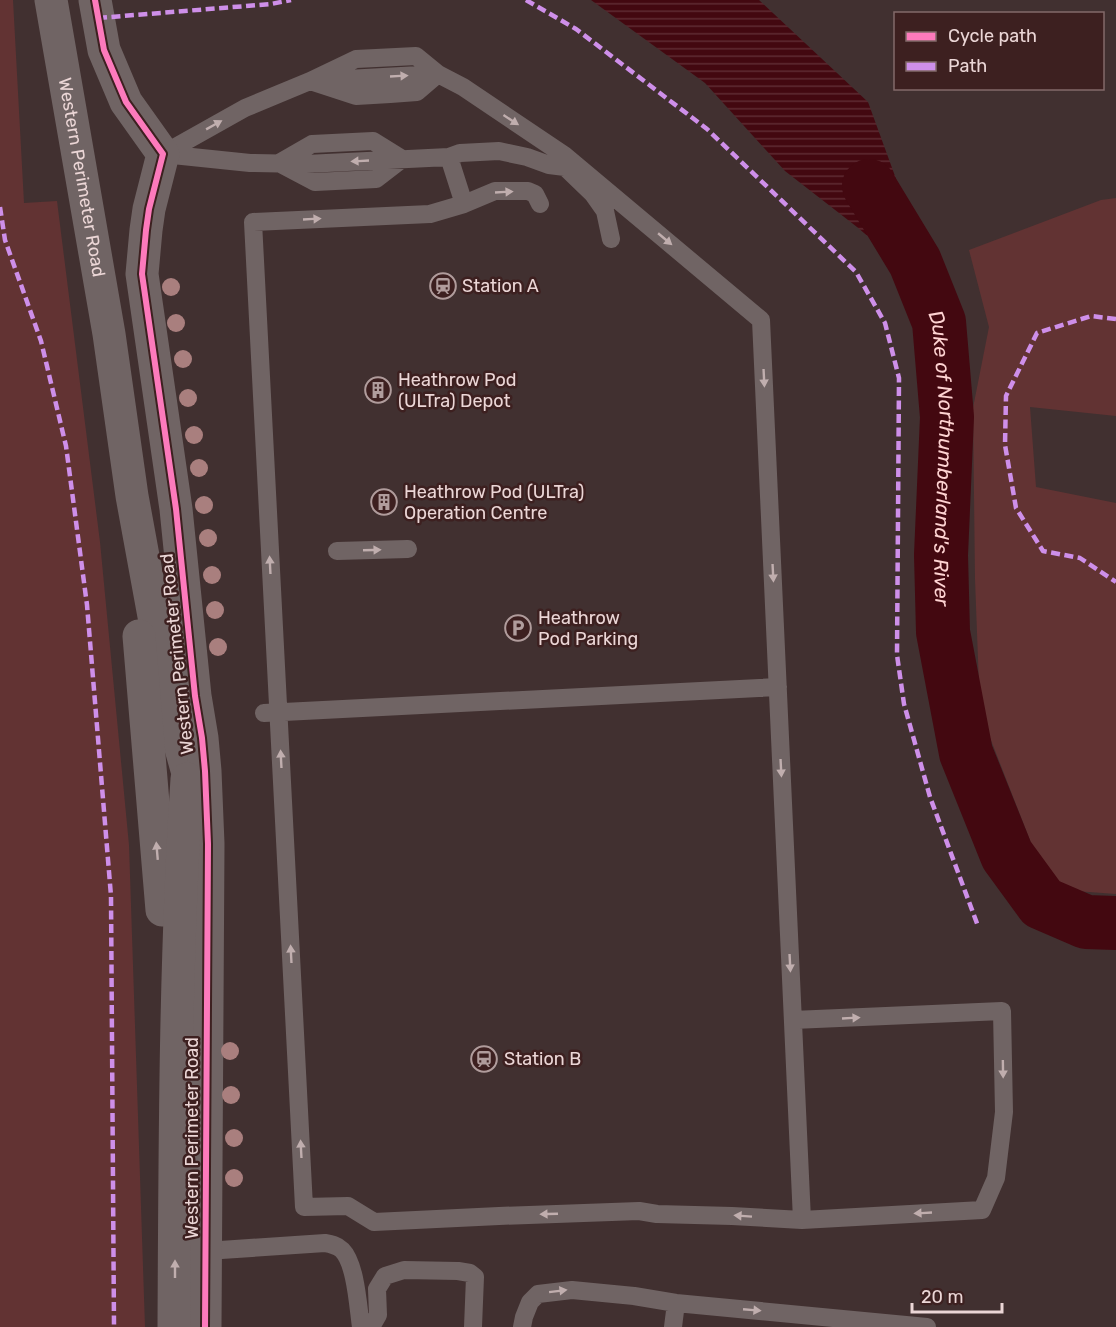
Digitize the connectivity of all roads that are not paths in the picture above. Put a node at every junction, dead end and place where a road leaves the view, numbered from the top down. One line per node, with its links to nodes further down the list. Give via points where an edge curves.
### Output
1 (51, 0): 8 (street, Western Perimeter Road, via 109,334)
2 (95, 0): 3 (street, via 104,50 126,102)
3 (163, 154): 4 (lane, one-way to 3, via 279,164); 11 (lane, one-way to 11, via 245,108 310,81 438,74 564,155 761,320); 12 (street, Western Perimeter Road, via 149,209 142,274 176,509)
4 (449, 157): 5 (lane); 7 (lane, via 499,151 565,167 593,194 604,211)
5 (464, 204): 6 (lane, one-way to 6, via 495,191 528,191 535,194); 13 (lane, one-way to 5, via 253,222 430,214)
6 (540, 204)
7 (611, 239)
8 (132, 496): 14 (street, Western Perimeter Road, via 173,720); 17 (street, Western Perimeter Road, one-way to 8, via 140,654)
9 (408, 549): 10 (lane, one-way to 9)
10 (337, 551)
11 (778, 687): 13 (lane); 16 (lane, one-way to 16)
12 (195, 696): 14 (street, Western Perimeter Road); 15 (street, Western Perimeter Road, via 205,771)
13 (271, 713): 18 (lane, one-way to 13, via 639,1211 375,1222 348,1206 304,1207)
14 (187, 770): 15 (street, Western Perimeter Road); 17 (street, Western Perimeter Road)
15 (208, 844): 19 (street, Western Perimeter Road)
16 (793, 1020): 18 (lane); 18 (lane, one-way to 18, via 1002,1011 1004,1112 996,1178 982,1210)
17 (176, 1056): 21 (street, Western Perimeter Road, one-way to 17)
18 (802, 1220)
19 (206, 1251): 22 (street, Western Perimeter Road); 23 (lane, via 333,1244 342,1250 354,1276)
20 (676, 1303): 26 (lane, one-way to 20, via 530,1302 538,1294 572,1290); 27 (lane); 28 (lane, one-way to 28)
21 (174, 1327)
22 (205, 1327)
23 (361, 1327)
24 (371, 1327): 25 (lane, via 378,1315 377,1289 385,1276 404,1270 458,1271 475,1277)
25 (473, 1327)
26 (522, 1327)
27 (673, 1327)
28 (927, 1327)

